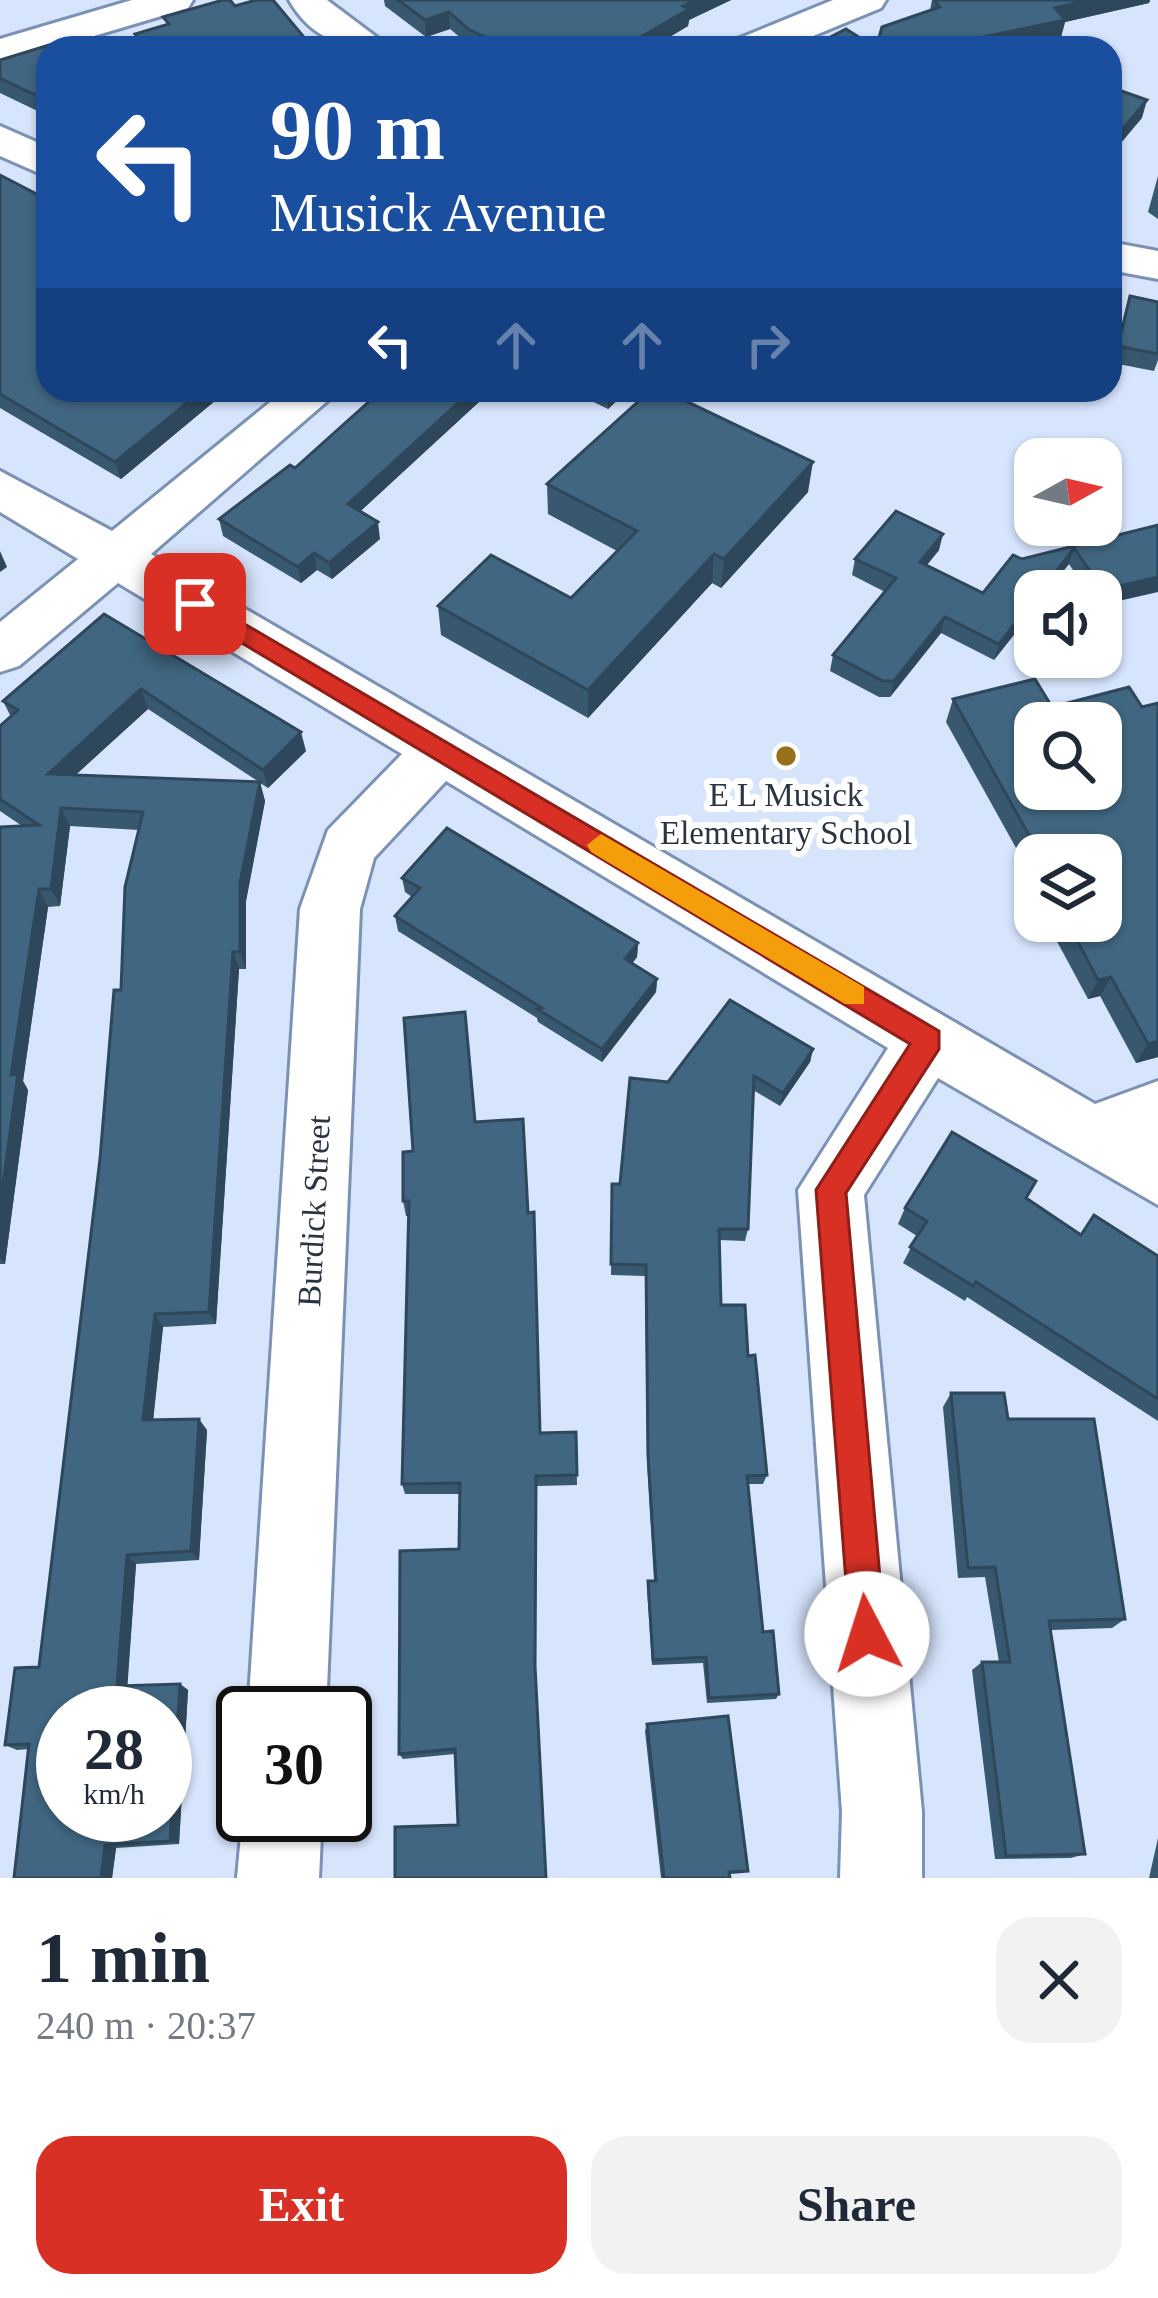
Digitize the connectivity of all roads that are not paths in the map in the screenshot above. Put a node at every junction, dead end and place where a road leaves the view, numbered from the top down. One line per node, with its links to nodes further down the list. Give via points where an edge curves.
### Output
1 (174, 0): 4 (street)
2 (308, 0): 5 (street)
3 (867, 0): 6 (street)
4 (54, 36)
5 (351, 36)
6 (778, 36)
7 (36, 41): 8 (street)
8 (0, 52)
9 (0, 140): 10 (street)
10 (36, 158)
11 (1122, 258): 12 (street)
12 (1158, 265)
13 (301, 402): 15 (street)
14 (0, 489): 15 (street)
15 (115, 556): 16 (street); 17 (street)
16 (0, 652)
17 (441, 750): 18 (street); 22 (street, Burdick Street, via 347,847 330,909)
18 (928, 1040): 20 (street); 25 (street, via 831,1190)
19 (1158, 1110): 20 (street)
20 (1090, 1135): 21 (street)
21 (1158, 1175)
22 (288, 1686)
23 (280, 1842): 24 (street)
24 (278, 1878)
25 (881, 1878)

